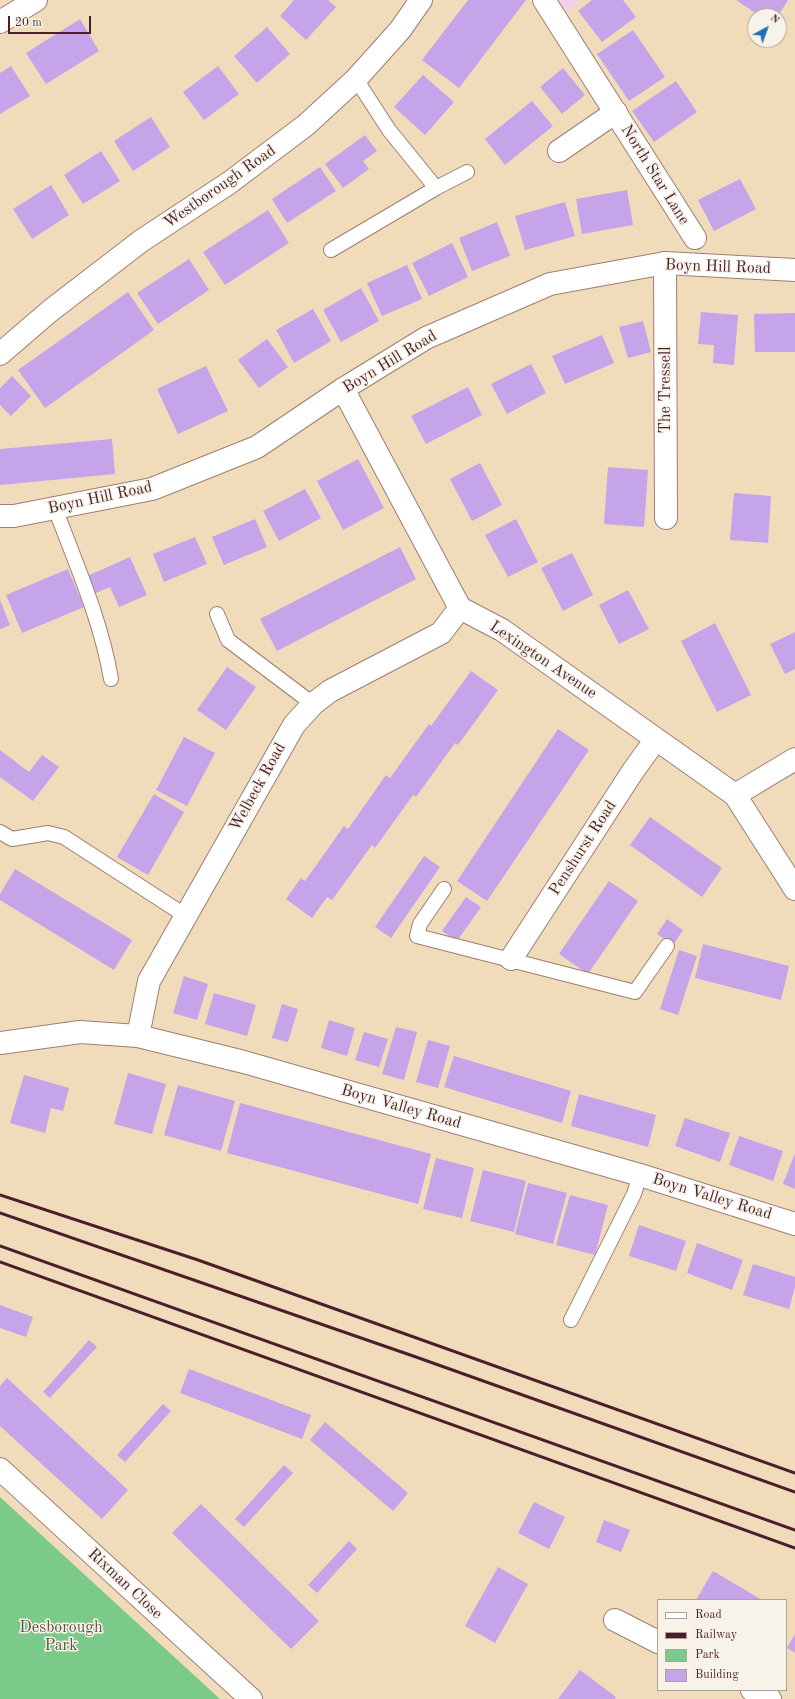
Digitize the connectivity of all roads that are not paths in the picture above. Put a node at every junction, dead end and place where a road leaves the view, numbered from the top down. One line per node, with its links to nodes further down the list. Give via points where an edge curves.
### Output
1 (36, 0): 4 (street)
2 (421, 0): 5 (street, Westborough Road, via 400,30)
3 (544, 0): 6 (street, North Star Lane)
4 (0, 22)
5 (356, 79): 9 (lane, via 389,130); 14 (street, Westborough Road, via 306,125 229,183 141,241 50,311)
6 (616, 112): 7 (street, North Star Lane); 10 (street, North Star Lane)
7 (559, 151)
8 (467, 172): 9 (lane)
9 (436, 188): 11 (lane)
10 (695, 238)
11 (331, 250)
12 (665, 263): 13 (street, Boyn Hill Road); 15 (street, Boyn Hill Road, via 550,284 426,338); 18 (street, The Tressell)
13 (795, 270)
14 (0, 354)
15 (343, 389): 16 (street, Boyn Hill Road, via 257,447 152,489); 19 (street)
16 (55, 508): 17 (street, Boyn Hill Road, via 14,516); 21 (lane, via 96,618)
17 (0, 516)
18 (666, 518)
19 (460, 608): 22 (street, Welbeck Road, via 441,633 330,691); 23 (street, Lexington Avenue, via 502,630)
20 (217, 614): 22 (lane, via 228,640)
21 (111, 679)
22 (313, 704): 29 (street, Welbeck Road, via 294,725)
23 (656, 739): 25 (street, Lexington Avenue); 31 (street, Penshurst Road)
24 (795, 759): 25 (street)
25 (735, 795): 28 (street, Lexington Avenue)
26 (0, 832): 29 (lane, via 12,839 48,833 64,837)
27 (444, 889): 31 (lane, via 420,924 417,936)
28 (795, 889)
29 (186, 916): 32 (street, Welbeck Road, via 149,981)
30 (667, 946): 31 (lane, via 635,992)
31 (511, 960)
32 (138, 1036): 33 (street, Boyn Valley Road, via 80,1032); 34 (street, Boyn Valley Road, via 244,1062)
33 (0, 1043)
34 (640, 1175): 35 (street, Boyn Valley Road); 36 (lane, via 634,1194)
35 (795, 1224)
36 (571, 1320)
37 (0, 1469): 41 (street, Rixman Close)
38 (615, 1620): 39 (street)
39 (657, 1641)
40 (754, 1691): 42 (street)
41 (251, 1699)
42 (770, 1699)

